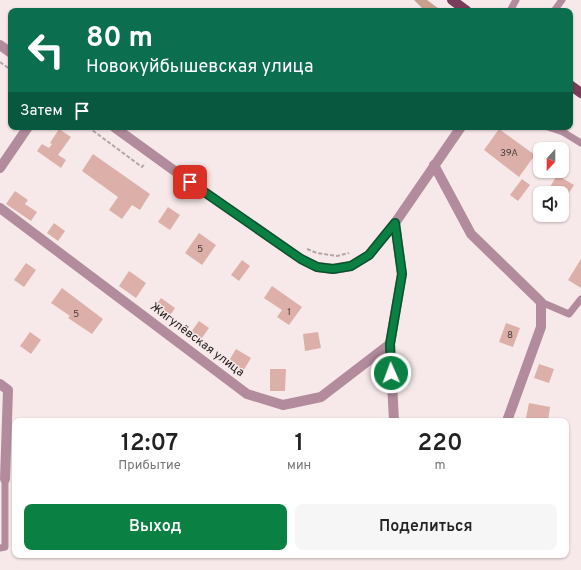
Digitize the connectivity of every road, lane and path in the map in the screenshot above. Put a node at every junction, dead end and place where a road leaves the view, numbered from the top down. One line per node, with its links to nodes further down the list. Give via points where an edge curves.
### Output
1 (452, 0): 2 (main road)
2 (463, 8)
3 (26, 130): 11 (street)
4 (92, 130): 9 (path, via 142,166)
5 (118, 130): 9 (street)
6 (459, 130): 10 (street)
7 (557, 130): 8 (lane)
8 (581, 143)
9 (152, 154): 13 (street, via 301,259 317,267 333,269 351,266 369,255)
10 (434, 165): 13 (street); 17 (street, via 471,234)
11 (0, 168)
12 (0, 208): 18 (street, Жигулёвская улица, via 247,394 283,405 321,397)
13 (395, 223): 18 (street, via 402,274)
14 (303, 247): 15 (path, via 317,253 337,256)
15 (353, 252)
16 (581, 299): 17 (lane, via 569,314)
17 (541, 302): 21 (street, via 541,327)
18 (390, 344): 20 (street)
19 (0, 384): 22 (street, via 8,390)
20 (394, 418)
21 (508, 418)
22 (7, 479): 23 (lane, via 5,547)
23 (0, 548)

